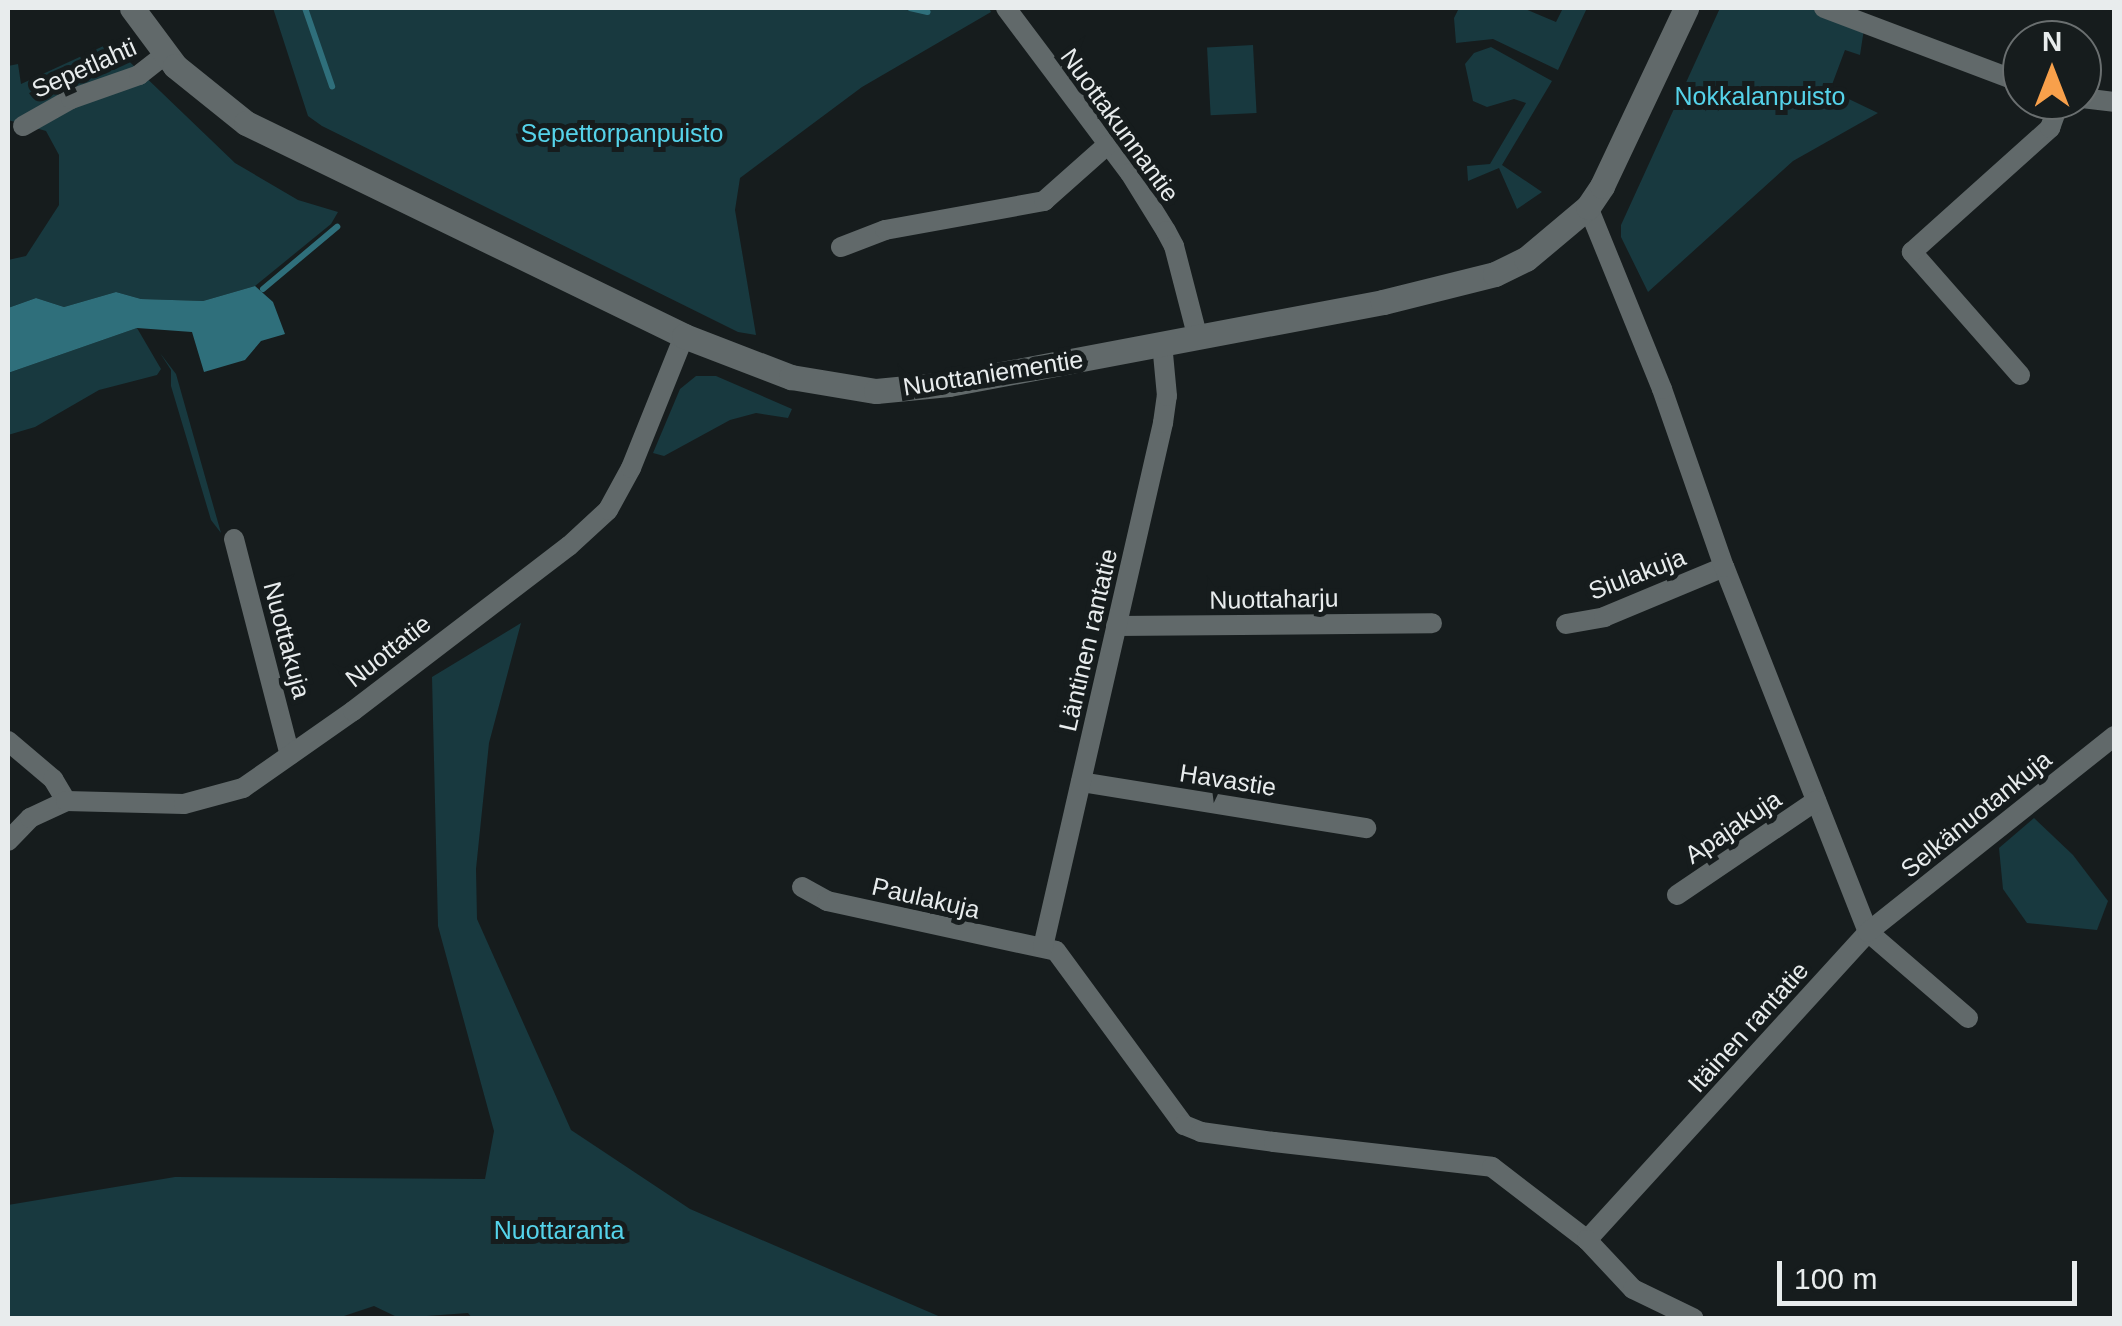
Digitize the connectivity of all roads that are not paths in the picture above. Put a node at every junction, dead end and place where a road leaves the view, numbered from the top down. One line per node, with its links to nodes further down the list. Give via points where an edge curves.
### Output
1 (132, 8): 5 (main road, Nuottaniementie)
2 (1006, 8): 9 (street, Nuottakunnantie)
3 (1686, 8): 10 (main road, Nuottaniementie, via 1628,138)
4 (1824, 8): 6 (street)
5 (165, 54): 8 (street, Sepetlahti, via 139,75 71,99); 13 (main road, Nuottaniementie, via 204,94 246,123)
6 (2002, 75)
7 (2053, 120): 15 (street, via 1912,252)
8 (22, 126)
9 (1107, 144): 11 (street, via 1044,201 885,230); 12 (street, Nuottakunnantie, via 1174,246)
10 (1588, 207): 12 (main road, Nuottaniementie, via 1526,259 1495,274); 17 (street, via 1662,388)
11 (841, 247)
12 (1197, 335): 14 (main road, Nuottaniementie)
13 (684, 336): 14 (main road, Nuottaniementie, via 791,377 876,391 949,384); 23 (street, Nuottatie, via 608,510)
14 (1162, 343): 20 (street, Läntinen rantatie, via 1163,423)
15 (2020, 375)
16 (234, 539): 23 (street, Nuottakuja)
17 (1724, 567): 19 (street, Siulakuja, via 1604,617); 26 (street)
18 (1432, 623): 20 (street, Nuottaharju)
19 (1566, 624)
20 (1116, 626): 24 (street, Läntinen rantatie)
21 (2114, 736): 31 (street, Selkänuotankuja)
22 (8, 741): 25 (street, via 53,778)
23 (290, 755): 25 (street, Nuottatie, via 243,788 214,798 184,804)
24 (1081, 782): 27 (street, Havastie); 32 (street, Läntinen rantatie)
25 (66, 801): 28 (street, via 30,818)
26 (1816, 801): 30 (street, Apajakuja); 31 (street)
27 (1366, 828)
28 (8, 841)
29 (802, 887): 32 (street, Paulakuja, via 827,901)
30 (1677, 894)
31 (1868, 932): 33 (street); 34 (street, Itäinen rantatie)
32 (1043, 947): 34 (street, via 1056,951 1184,1126 1492,1167)
33 (1968, 1018)
34 (1587, 1240): 35 (street, via 1633,1288)
35 (1693, 1318)

